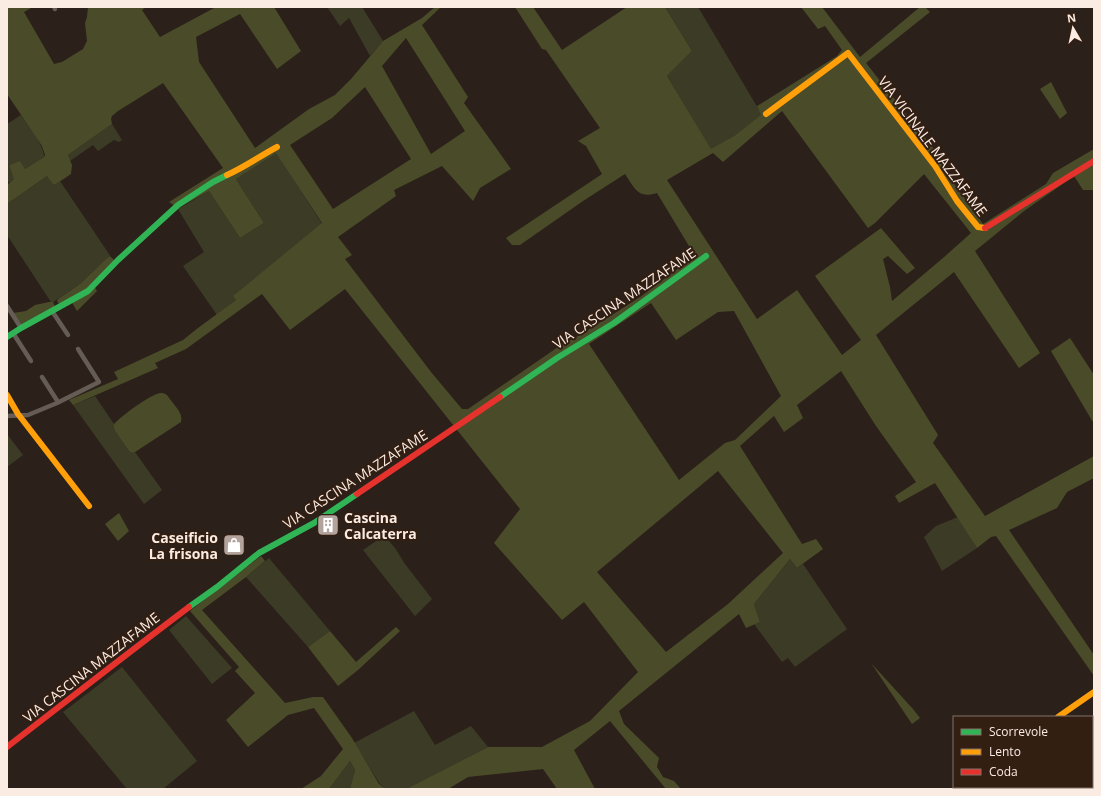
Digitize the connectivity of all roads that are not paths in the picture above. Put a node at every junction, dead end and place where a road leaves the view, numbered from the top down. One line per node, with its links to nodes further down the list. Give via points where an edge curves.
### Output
1 (766, 114): 3 (street, VIA VICINALE MAZZAFAME, via 848,53 935,166 957,201 978,227 986,228)
2 (277, 147): 6 (street, via 176,206 89,290)
3 (1094, 161)
4 (706, 256): 20 (street, VIA CASCINA MAZZAFAME, via 614,323 467,418 315,523 259,553 212,592 142,642)
5 (7, 306): 7 (street)
6 (52, 311): 7 (street); 9 (street)
7 (21, 328): 8 (street)
8 (10, 335): 11 (street)
9 (68, 335)
10 (78, 349): 14 (street, via 99,382)
11 (31, 361)
12 (42, 377): 14 (street)
13 (7, 395): 15 (street)
14 (58, 402): 15 (street, via 28,415)
15 (20, 415): 16 (street); 17 (street)
16 (7, 416)
17 (89, 506)
18 (1094, 692): 19 (street)
19 (1059, 716)
20 (7, 747)

